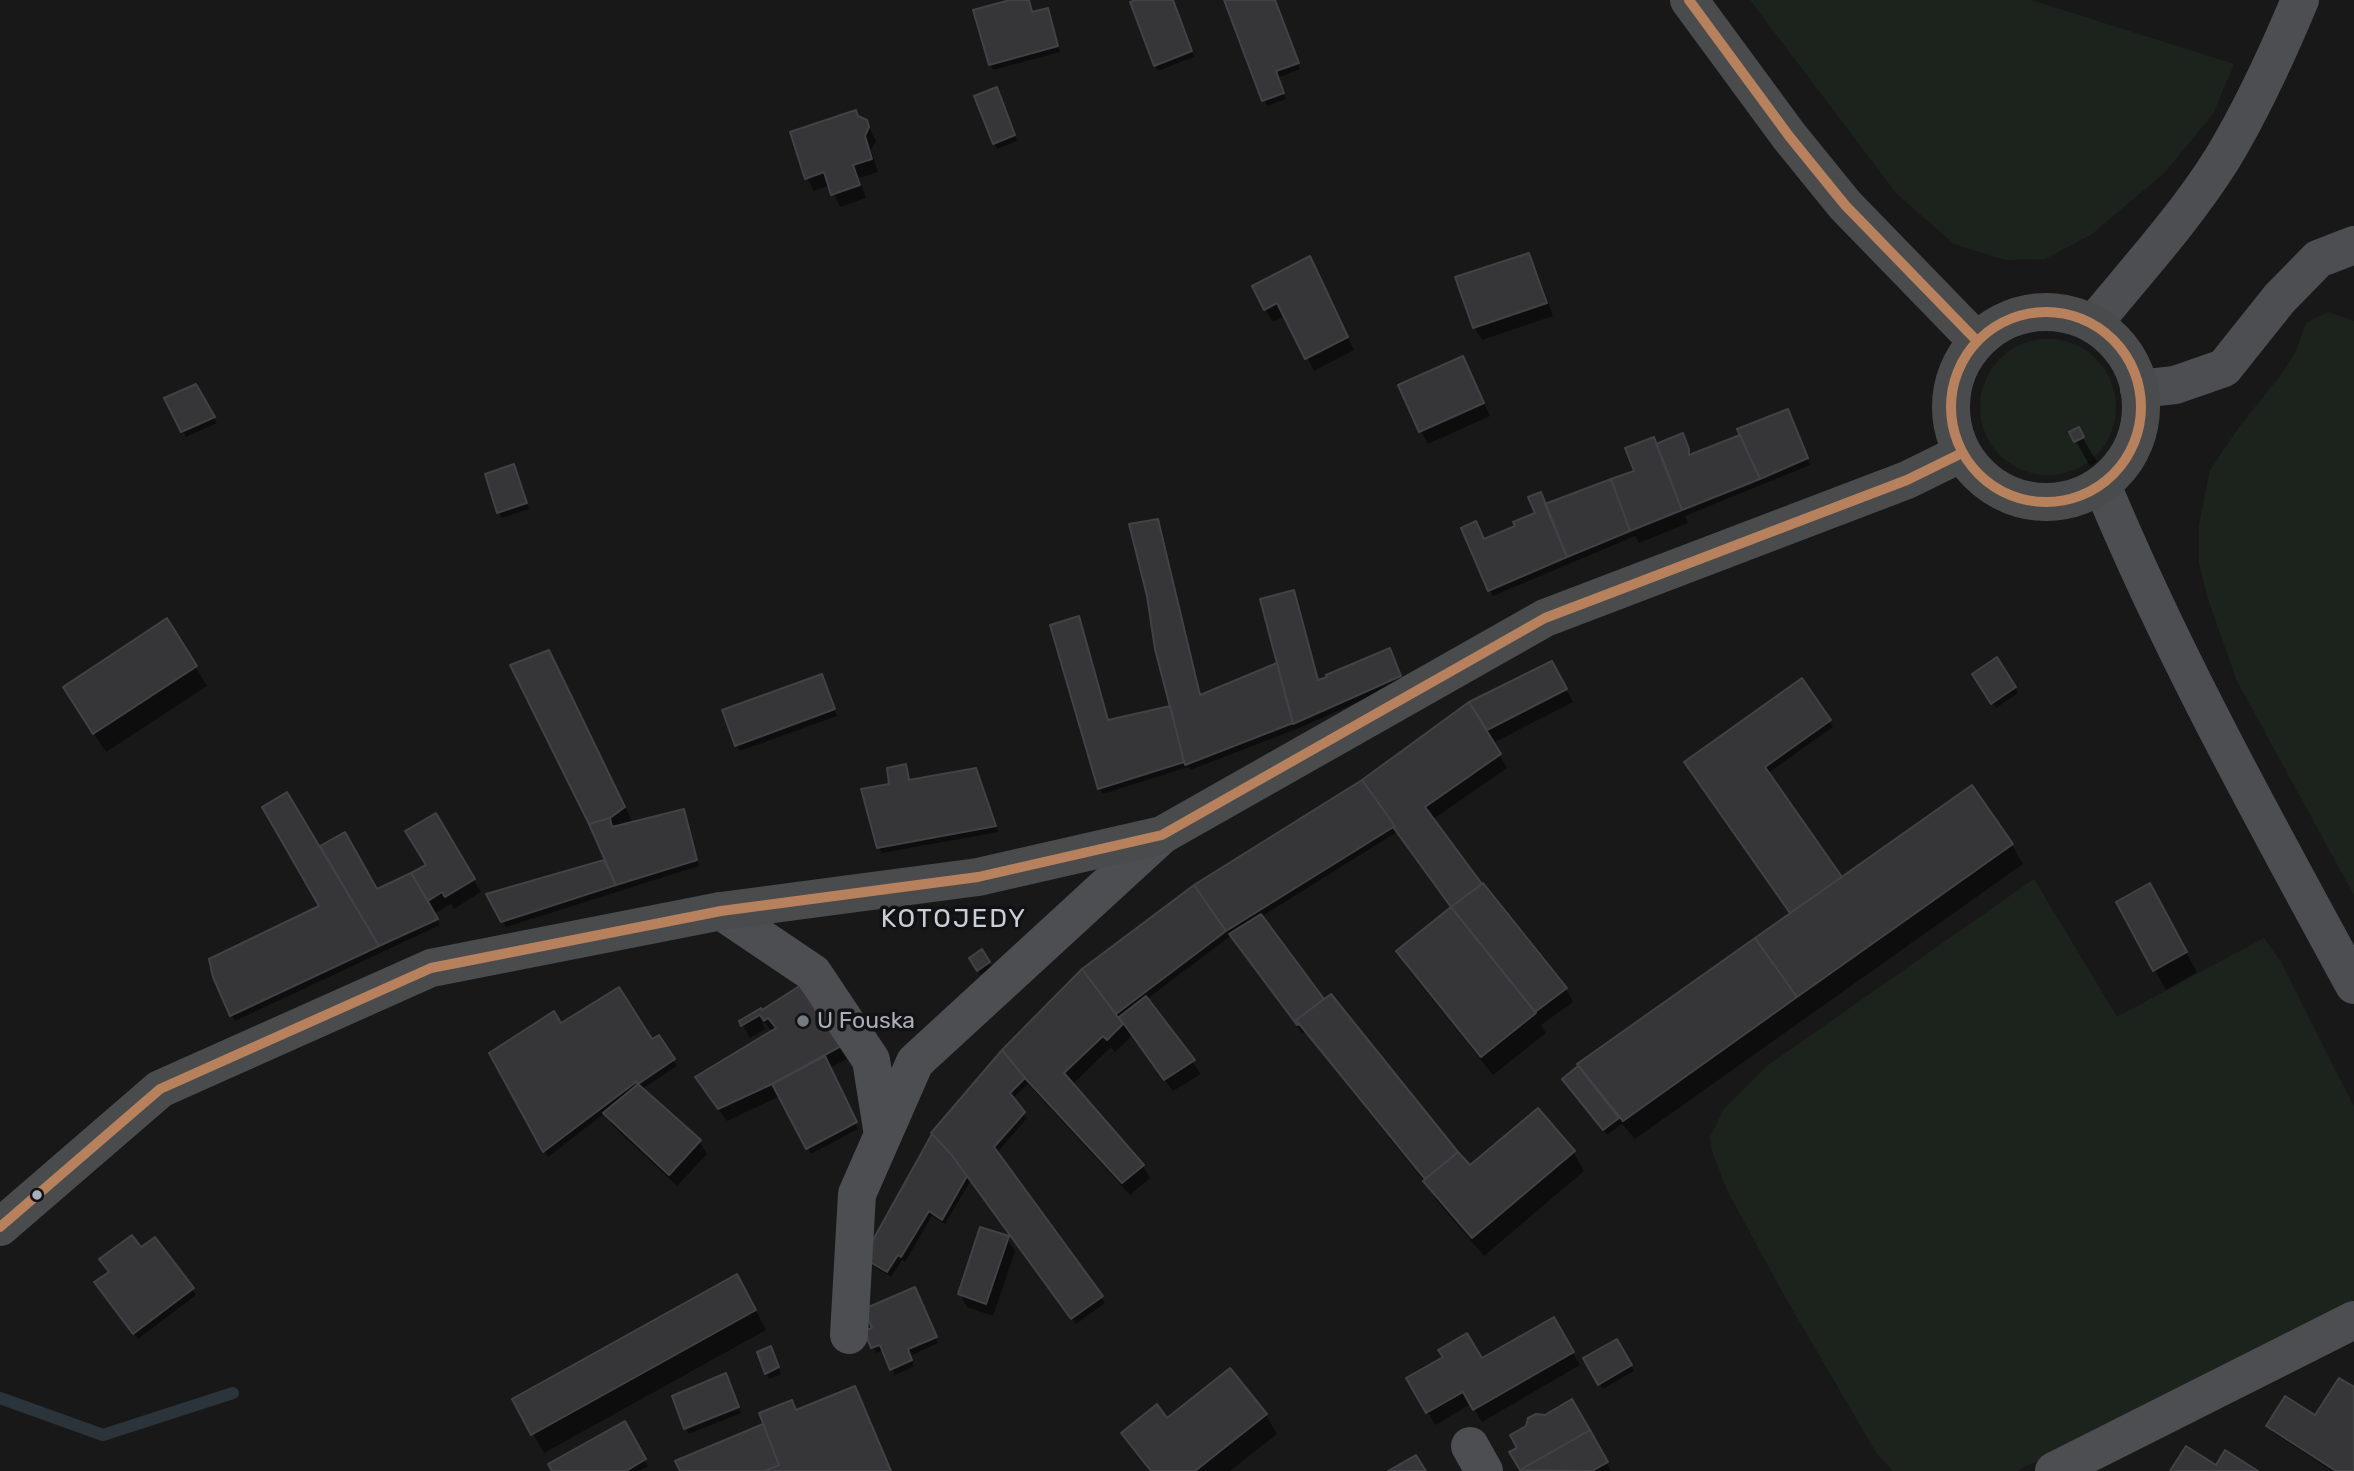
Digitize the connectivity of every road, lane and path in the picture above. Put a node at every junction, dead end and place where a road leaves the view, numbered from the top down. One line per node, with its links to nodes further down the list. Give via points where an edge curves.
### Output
1 (1689, 0): 5 (main road, via 1845,205)
2 (2300, 0): 4 (street, via 2270,71 2220,161)
3 (2354, 245): 6 (street, via 2318,259 2224,368 2175,385)
4 (2093, 324): 5 (main road, via 2064,313 2032,312 2002,322); 6 (main road, via 2114,341 2130,363)
5 (1977, 341): 7 (main road, via 1952,389 1954,432)
6 (2140, 389): 8 (main road, via 2135,443 2121,467)
7 (1962, 453): 8 (main road, via 1998,490 2026,501 2054,503); 9 (main road, via 1907,480 1545,618)
8 (2102, 485): 11 (street, via 2171,642)
9 (1161, 835): 10 (main road, via 978,877); 12 (street, via 915,1062)
10 (721, 911): 12 (street, via 813,973 871,1060); 13 (main road, via 431,968 160,1088)
11 (2354, 985)
12 (883, 1135): 15 (street, via 857,1194)
13 (0, 1227)
14 (2354, 1320): 16 (street)
15 (849, 1335)
16 (2054, 1471)

